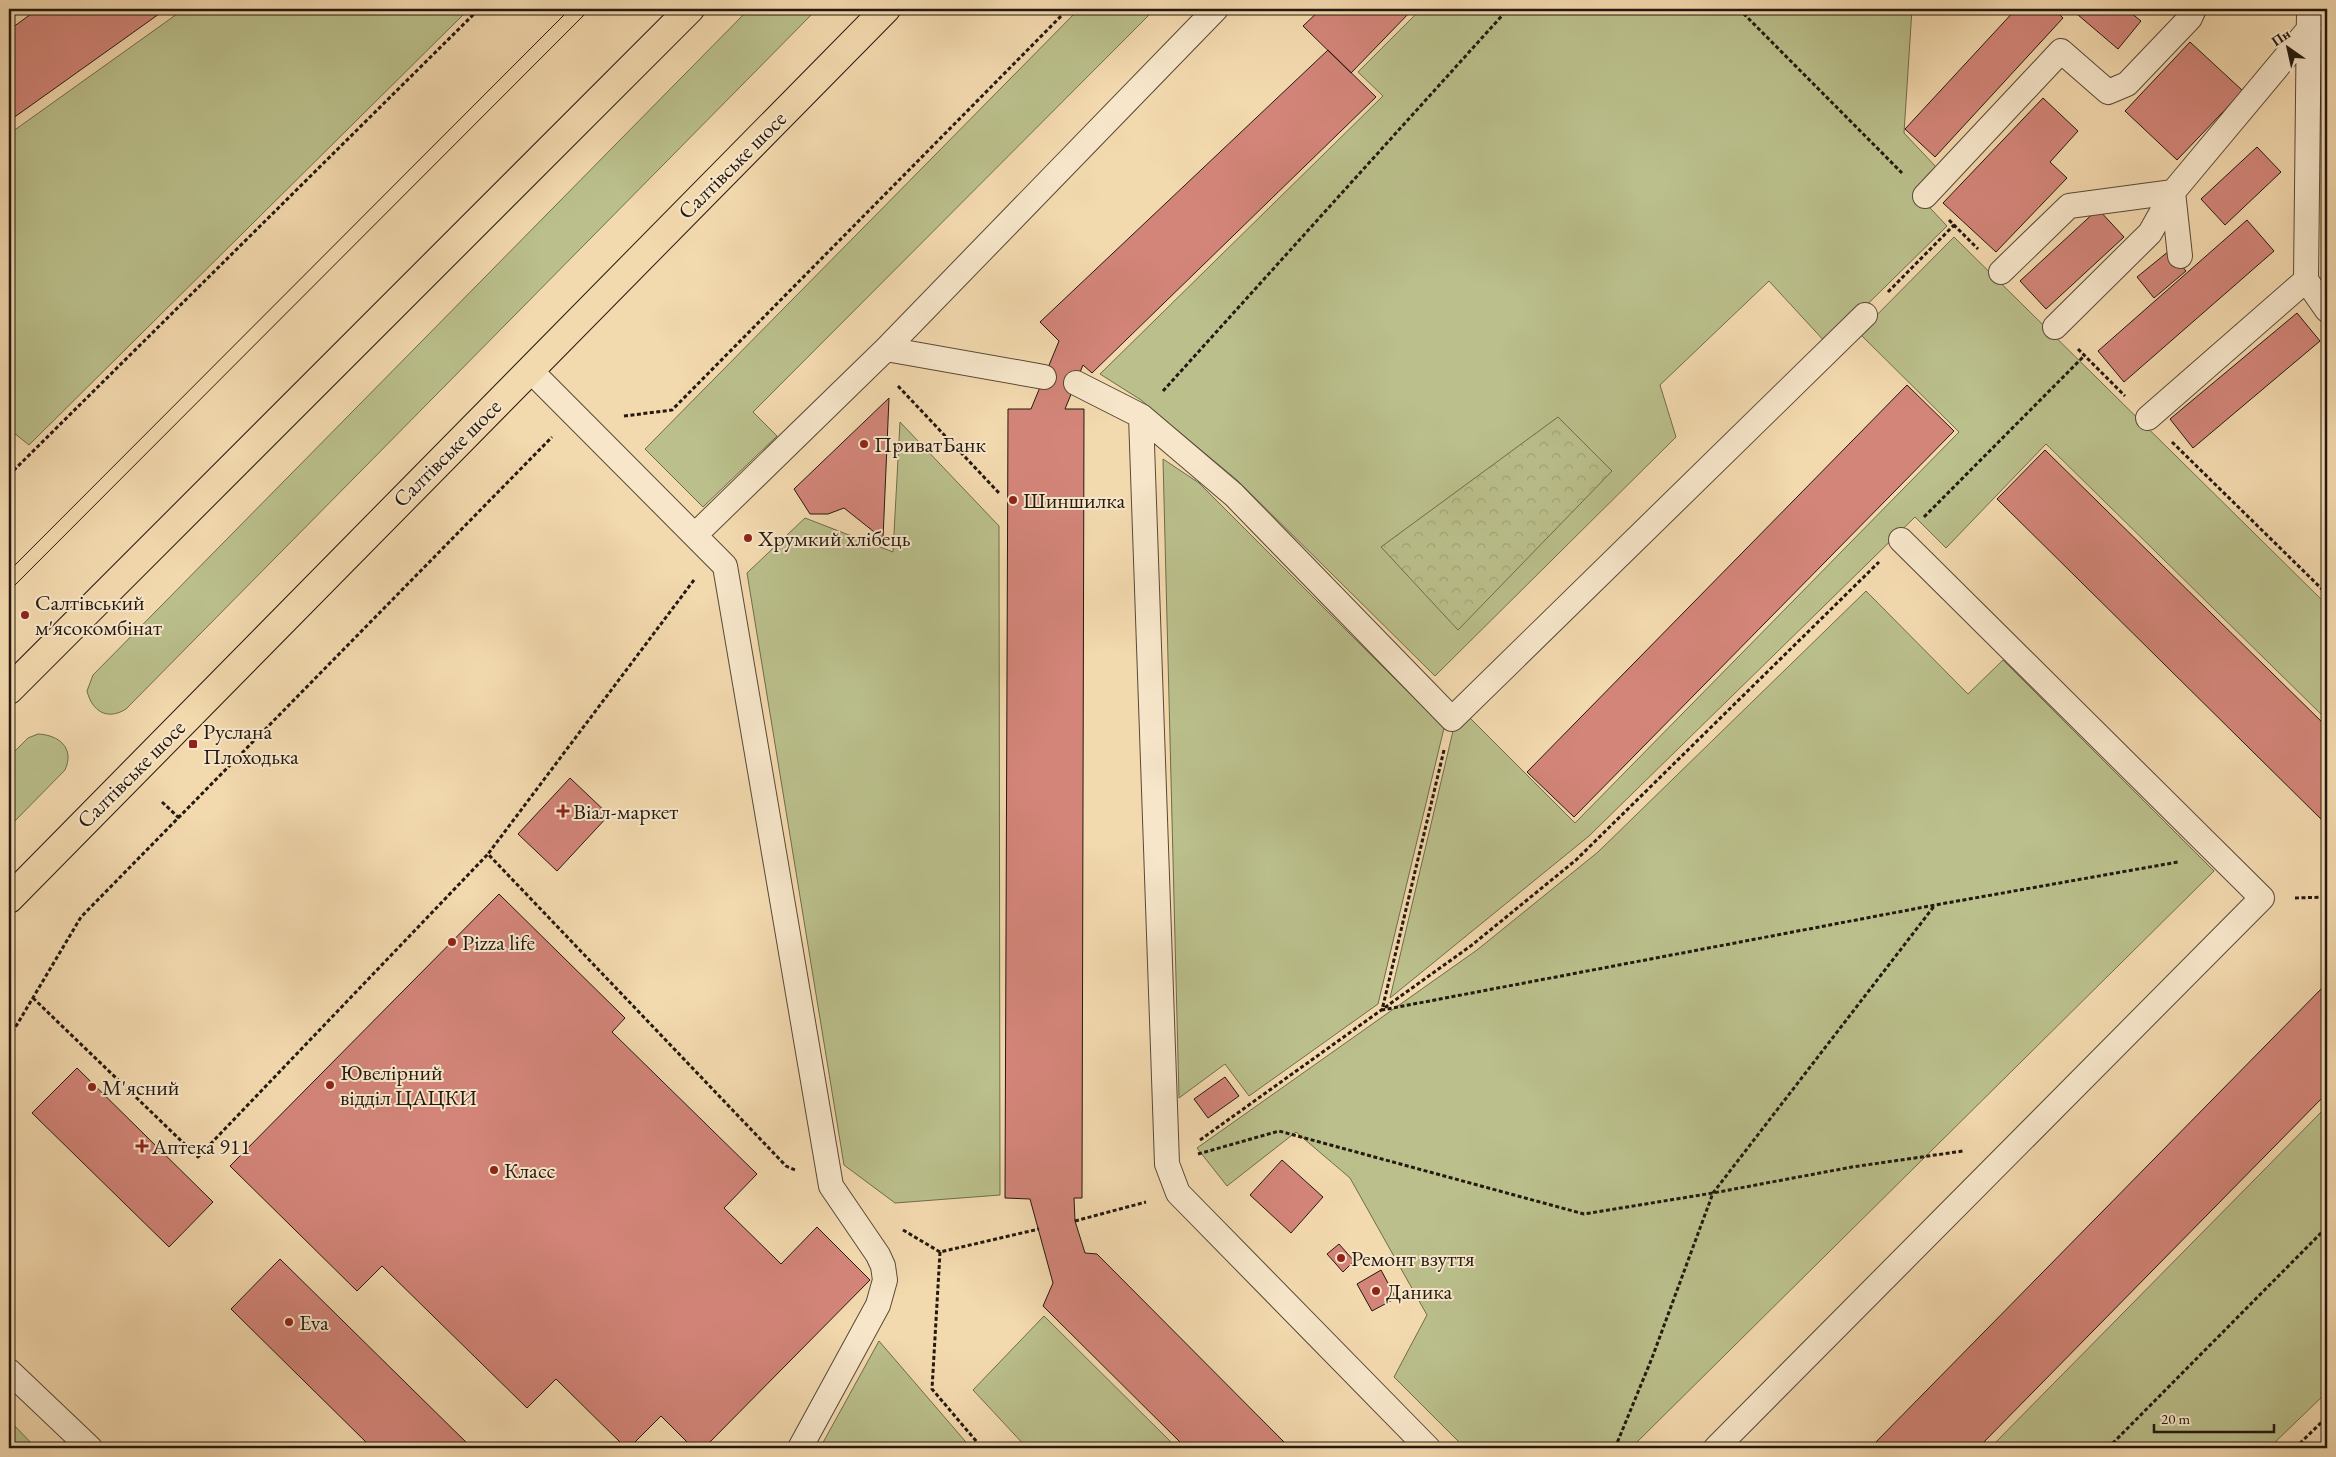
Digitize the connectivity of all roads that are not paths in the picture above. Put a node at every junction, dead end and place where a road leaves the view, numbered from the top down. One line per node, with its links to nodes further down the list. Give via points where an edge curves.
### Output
1 (690, 9): 22 (main road)
2 (886, 9): 15 (main road, Салтівське шосе)
3 (1216, 9): 14 (lane)
4 (2194, 9): 7 (lane, via 2190,18 2127,84 2108,92 2061,51)
5 (2309, 19): 6 (lane); 10 (lane)
6 (2173, 192): 8 (lane); 9 (lane, via 2069,206); 13 (lane, via 2150,233)
7 (1925, 196)
8 (2180, 256)
9 (2001, 272)
10 (2306, 280): 11 (lane); 19 (lane)
11 (2327, 310)
12 (1865, 315): 18 (lane, via 1452,719 1234,495)
13 (2056, 327)
14 (880, 355): 16 (lane); 20 (lane)
15 (530, 370): 20 (lane); 23 (main road, Салтівське шосе)
16 (1044, 377)
17 (1076, 383): 18 (lane)
18 (1141, 416): 27 (lane, via 1167,1164 1178,1193)
19 (2148, 418)
20 (695, 535): 26 (lane, via 726,566 831,1186 878,1254 885,1280 878,1305)
21 (1901, 540): 28 (lane, via 2262,898)
22 (9, 690)
23 (9, 899)
24 (9, 1370): 25 (lane)
25 (90, 1448)
26 (800, 1448)
27 (1428, 1448)
28 (1716, 1448)

